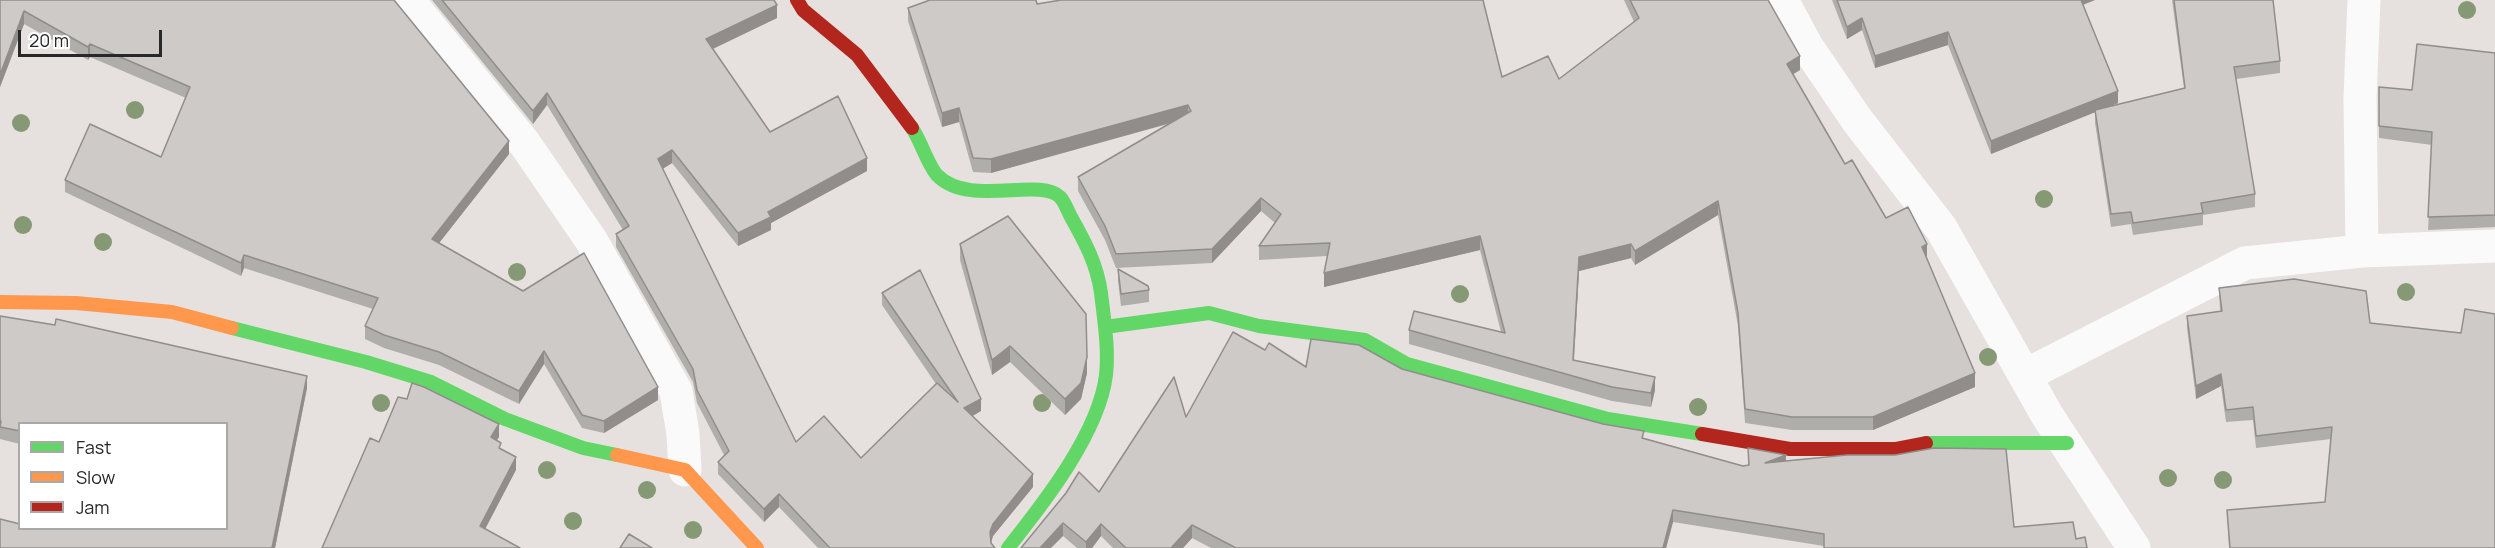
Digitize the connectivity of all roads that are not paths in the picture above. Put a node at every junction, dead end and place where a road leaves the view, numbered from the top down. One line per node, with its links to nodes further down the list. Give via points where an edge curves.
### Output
1 (408, 0): 11 (street, via 525,144 591,240 676,391)
2 (797, 0): 8 (street, via 803,10 856,55 918,136 937,176 962,190 1042,190 1060,197 1098,273)
3 (1782, 0): 9 (street, via 1806,45 1857,120 1941,228)
4 (2364, 0): 6 (street, via 2360,98)
5 (2495, 246): 6 (street)
6 (2362, 251): 9 (street, via 2245,263)
7 (0, 302): 11 (street, via 76,303 172,312 431,382 505,419 583,448)
8 (1105, 327): 10 (street, via 1209,313 1259,326 1365,340 1407,364 1608,419 1790,449 1895,449 1932,442); 13 (street, via 1106,375 1096,414 1051,494)
9 (2026, 375): 10 (street)
10 (2067, 443): 14 (street)
11 (685, 470): 12 (street)
12 (757, 548)
13 (1008, 548)
14 (2134, 548)

